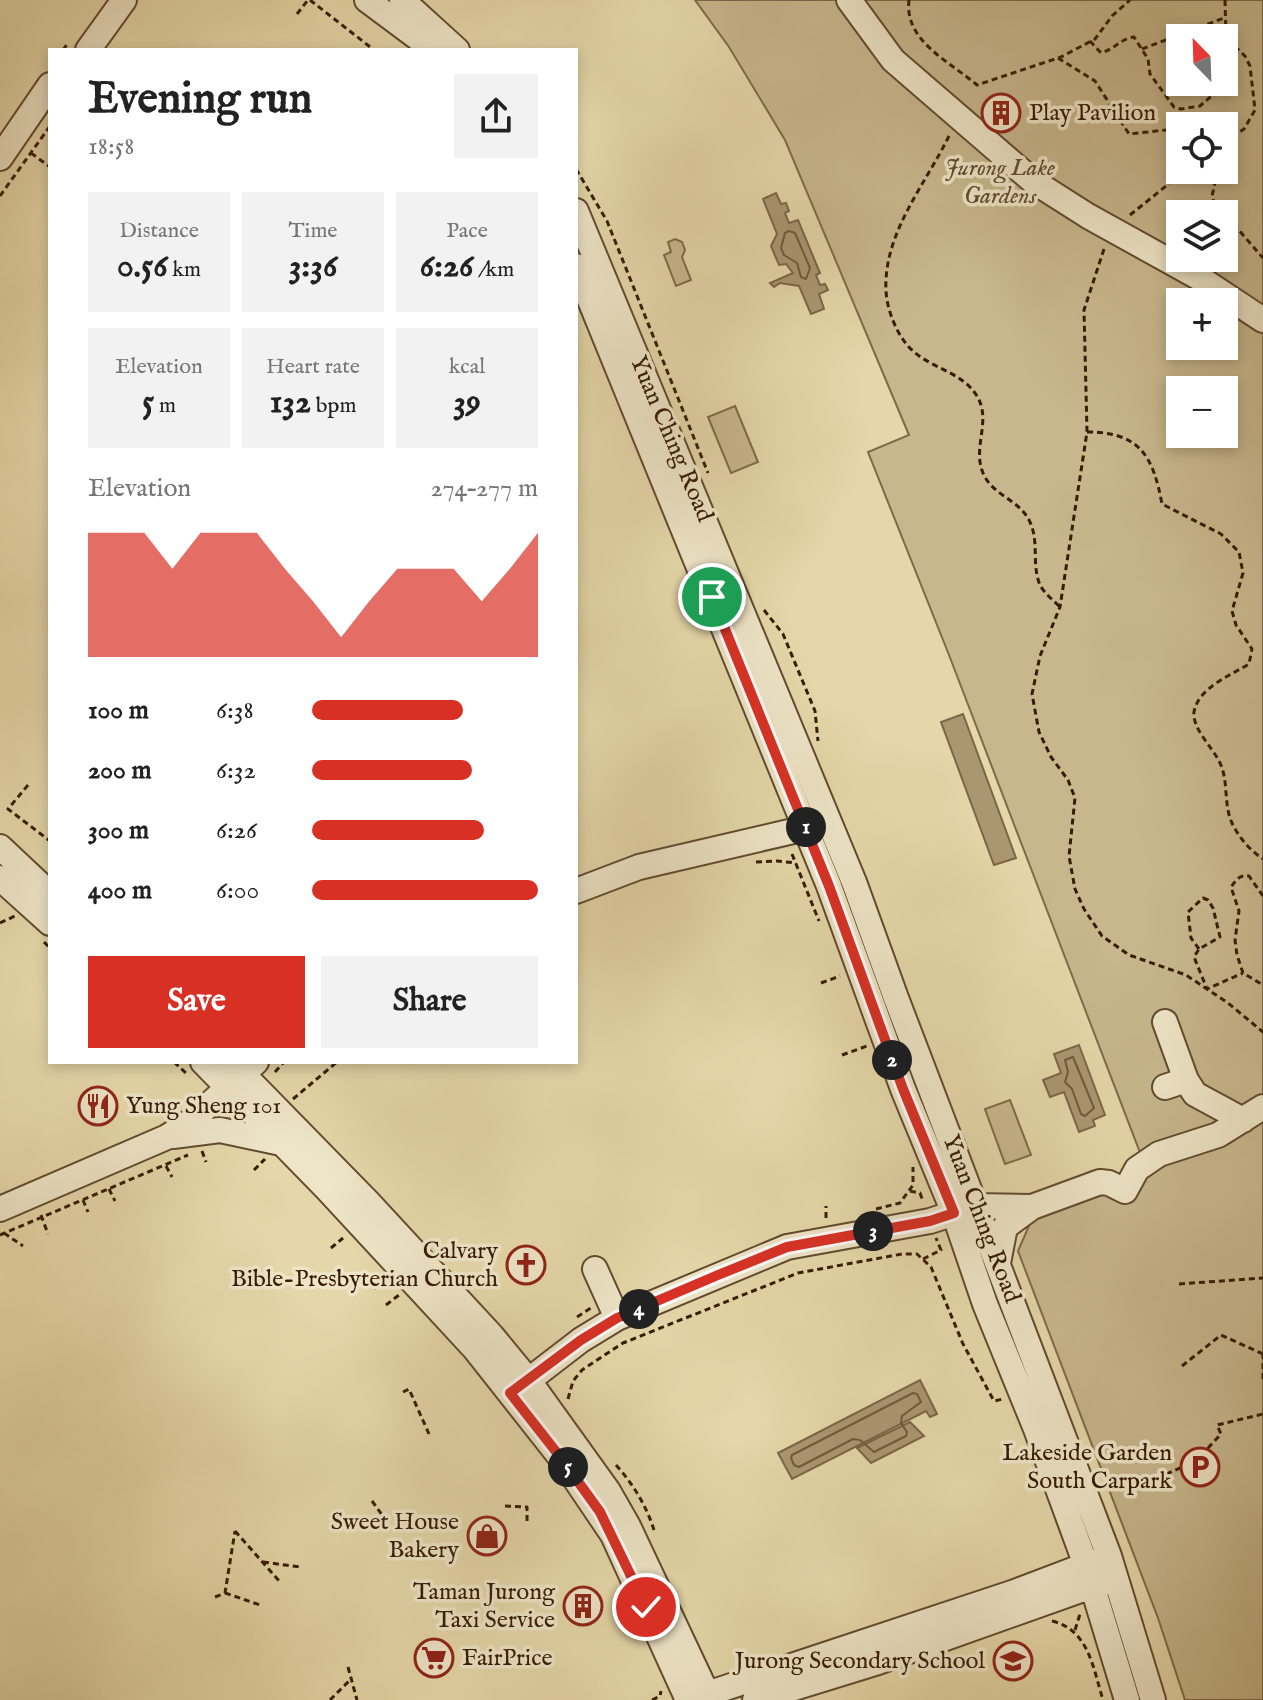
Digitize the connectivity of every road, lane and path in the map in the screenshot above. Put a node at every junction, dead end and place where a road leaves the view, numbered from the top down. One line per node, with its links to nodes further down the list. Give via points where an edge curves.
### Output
1 (110, 0): 15 (street)
2 (124, 0): 16 (street)
3 (309, 0): 10 (path); 17 (path)
4 (367, 0): 18 (street)
5 (402, 0): 19 (street)
6 (849, 0): 29 (street, via 893,60)
7 (909, 0): 21 (path, via 913,31 977,85)
8 (1130, 0): 14 (path)
9 (1225, 0): 11 (path)
10 (297, 14)
11 (1226, 17): 12 (path); 27 (path, via 1226,38 1250,66)
12 (1207, 24)
13 (1166, 40): 20 (path)
14 (1090, 41): 20 (path, via 1101,53 1134,37); 21 (path)
15 (76, 48)
16 (89, 48)
17 (371, 48)
18 (428, 48)
19 (455, 48)
20 (1142, 49): 23 (path, via 1150,74)
21 (1058, 58): 31 (path, via 1095,81 1129,134)
22 (48, 88): 34 (street)
23 (1166, 96)
24 (1166, 96): 25 (path, via 1181,109 1200,106)
25 (1211, 96)
26 (48, 106): 37 (street)
27 (1255, 110): 28 (path); 32 (path)
28 (1263, 112)
29 (957, 117): 41 (street, via 1033,181); 49 (path, via 893,241 886,296 894,323 913,351 968,384 979,399 984,421 978,449 982,471 991,489 1028,517 1036,538 1041,588)
30 (48, 129): 33 (path)
31 (1166, 130)
32 (1238, 133)
33 (31, 153): 35 (path); 39 (path)
34 (0, 158)
35 (48, 166)
36 (578, 172): 46 (path, via 607,221)
37 (0, 174)
38 (1167, 184): 41 (path)
39 (0, 196)
40 (578, 216): 48 (street, Yuan Ching Road)
41 (1114, 229): 45 (street); 47 (path, via 1084,310)
42 (1238, 229): 43 (path)
43 (1263, 258)
44 (578, 270): 48 (street, Yuan Ching Road)
45 (1263, 320)
46 (657, 340)
47 (1087, 432): 49 (path); 54 (path, via 1111,432 1135,442 1152,466 1162,504 1221,534 1239,552 1243,573 1232,611 1252,649 1249,664 1213,686 1194,712 1225,775 1232,824)
48 (722, 593): 51 (street, Yuan Ching Road)
49 (1060, 607): 65 (path, via 1040,656 1032,694 1039,732 1075,798 1069,856 1075,889 1102,936 1129,955 1186,975)
50 (28, 785): 52 (path, via 8,809)
51 (818, 825): 56 (street, via 639,867); 91 (street, Yuan Ching Road)
52 (48, 839)
53 (0, 847): 57 (street)
54 (1263, 859)
55 (0, 878): 60 (street)
56 (578, 890)
57 (48, 892)
58 (1263, 896): 63 (path, via 1249,876 1242,875 1231,887 1239,911 1235,940)
59 (16, 916): 61 (path)
60 (48, 921)
61 (0, 923)
62 (1199, 949): 62 (path, via 1220,937 1213,908 1203,898 1188,912 1191,938); 65 (path, via 1194,957)
63 (1243, 973): 64 (path); 65 (path)
64 (1263, 985)
65 (1207, 989): 67 (path)
66 (1165, 1022): 74 (street, via 1176,1084)
67 (1263, 1032)
68 (867, 1046): 69 (path)
69 (842, 1055)
70 (211, 1064): 72 (street)
71 (335, 1064): 73 (path, via 290,1101)
72 (240, 1071): 75 (street, via 190,1122); 78 (street); 109 (street, via 492,1336)
73 (284, 1095)
74 (1253, 1114): 89 (street, via 1218,1135 1159,1154 1137,1169 1125,1191 1100,1182)
75 (167, 1137): 78 (street, via 220,1130); 94 (street)
76 (211, 1147): 80 (path, via 201,1150)
77 (256, 1152): 78 (path)
78 (274, 1154): 82 (path); 109 (street)
79 (189, 1155): 81 (path)
80 (206, 1162)
81 (166, 1165): 83 (path); 84 (path)
82 (254, 1170)
83 (172, 1177)
84 (109, 1189): 86 (path); 87 (path)
85 (910, 1191): 90 (path, via 900,1203)
86 (83, 1200): 92 (path); 94 (path)
87 (115, 1201)
88 (826, 1206): 93 (path)
89 (1032, 1207): 91 (street); 96 (street, via 1005,1227)
90 (870, 1210)
91 (965, 1210): 96 (street, Yuan Ching Road); 104 (street, via 787,1247); 122 (street, Yuan Ching Road, via 985,1304)
92 (88, 1212)
93 (826, 1217)
94 (1, 1226): 95 (path)
95 (23, 1246)
96 (997, 1265): 122 (street, Yuan Ching Road)
97 (595, 1269): 104 (street)
98 (390, 1274): 101 (path)
99 (1263, 1278): 100 (path)
100 (1179, 1284)
101 (374, 1289)
102 (404, 1291): 103 (path)
103 (386, 1305)
104 (612, 1308): 105 (path); 109 (street, via 581,1340)
105 (572, 1320)
106 (1263, 1354): 107 (path, via 1221,1335); 108 (path)
107 (1182, 1366)
108 (1263, 1380)
109 (519, 1387): 132 (street, via 608,1491 628,1526)
110 (403, 1392): 114 (path, via 409,1389)
111 (567, 1400): 112 (path, via 582,1370 623,1343 798,1273 917,1254 931,1267 994,1401 1004,1398)
112 (1008, 1406)
113 (1263, 1414): 115 (path, via 1217,1425 1221,1434 1196,1461)
114 (429, 1434)
115 (1157, 1478)
116 (372, 1501): 118 (path)
117 (505, 1506): 119 (path, via 527,1507)
118 (385, 1519)
119 (527, 1523)
120 (263, 1562): 121 (path); 123 (path); 124 (path, via 235,1531)
121 (300, 1567)
122 (1101, 1571): 132 (street); 136 (street, via 878,1662); 138 (street, Yuan Ching Road); 139 (street, Yuan Ching Road)
123 (281, 1583)
124 (225, 1593): 125 (path); 126 (path)
125 (215, 1597)
126 (260, 1605)
127 (1075, 1630): 137 (path, via 1085,1644)
128 (348, 1667): 129 (path)
129 (351, 1678): 133 (path); 134 (path)
130 (661, 1685): 131 (path)
131 (661, 1698): 135 (path)
132 (699, 1698)
133 (330, 1700)
134 (357, 1700)
135 (652, 1700)
136 (755, 1700)
137 (1103, 1700)
138 (1127, 1700)
139 (1153, 1700)

